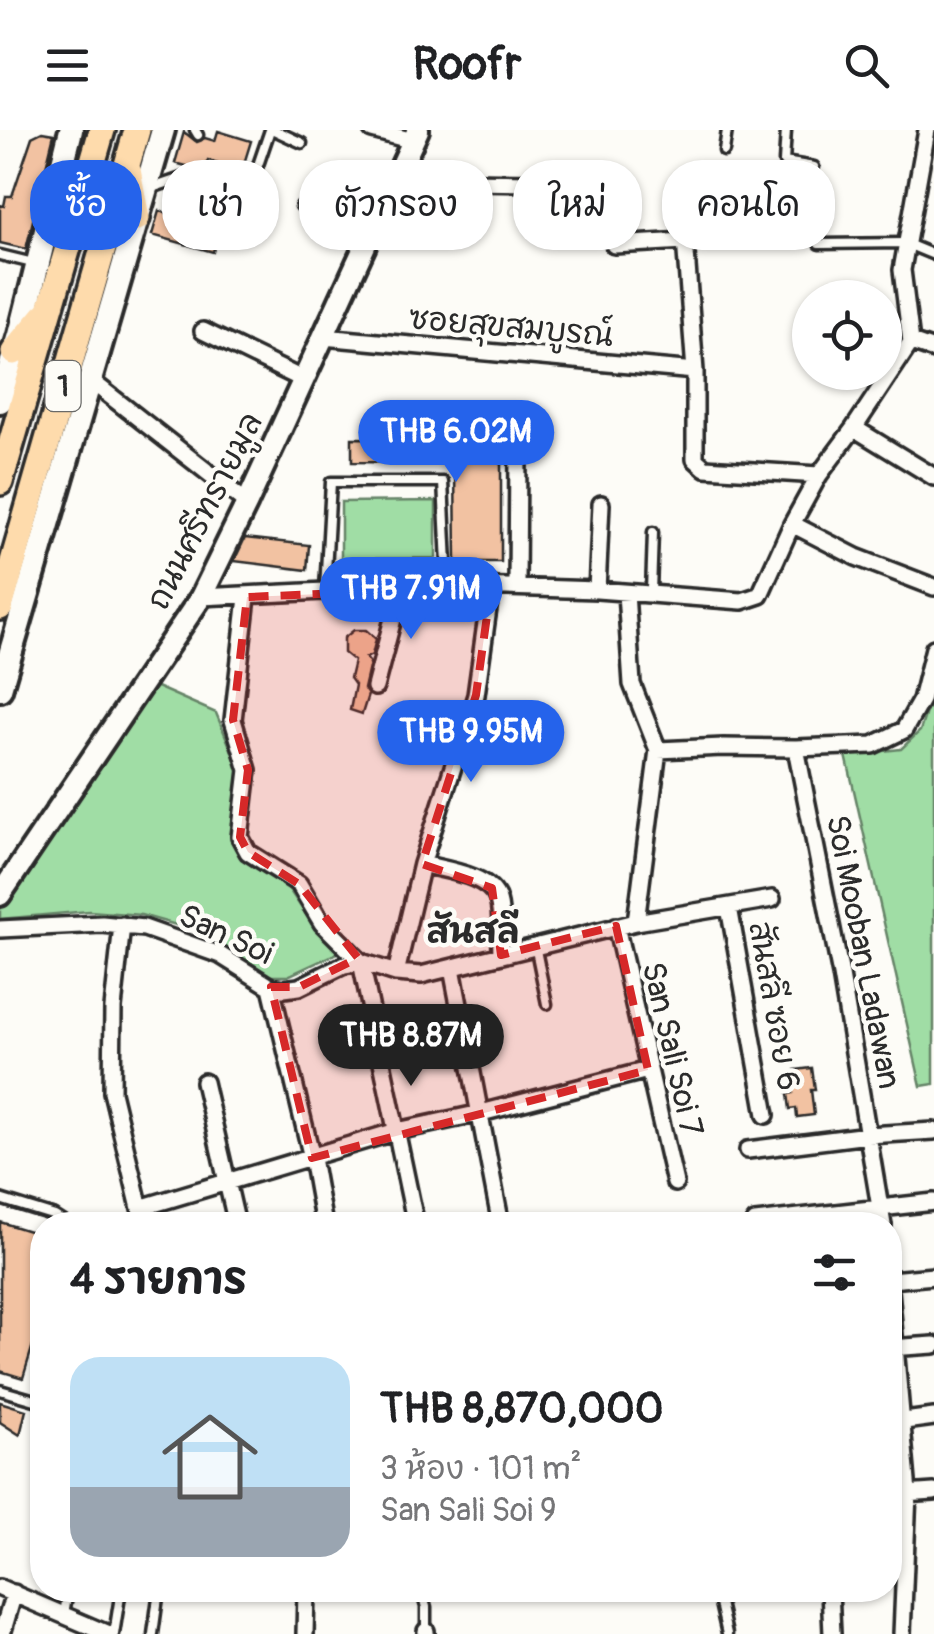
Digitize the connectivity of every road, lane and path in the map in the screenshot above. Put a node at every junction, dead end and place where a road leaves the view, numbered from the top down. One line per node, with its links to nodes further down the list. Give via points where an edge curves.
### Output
1 (70, 130): 26 (main road, 1)
2 (102, 130): 27 (main road, 1)
3 (138, 130): 13 (main road, 1)
4 (163, 130): 16 (main road, 1)
5 (272, 130): 11 (lane); 16 (lane, via 256,171 238,192 187,176)
6 (372, 130): 10 (street)
7 (727, 130): 12 (lane)
8 (786, 130): 15 (lane)
9 (927, 130): 19 (street)
10 (416, 136): 14 (street, ถนนศรีทรายมูล)
11 (302, 143)
12 (724, 152)
13 (129, 160)
14 (405, 160)
15 (784, 160)
16 (145, 190): 17 (main road, 1)
17 (142, 200)
18 (642, 241): 33 (street, via 684,234)
19 (905, 243): 20 (lane); 24 (lane); 31 (street)
20 (835, 244)
21 (103, 250): 57 (main road, 1)
22 (128, 250): 34 (main road, 1)
23 (363, 250): 29 (street, ถนนศรีทรายมูล)
24 (934, 254)
25 (0, 255): 26 (lane)
26 (37, 264): 30 (main road, 1)
27 (51, 308): 30 (main road); 41 (main road, 1)
28 (203, 332): 35 (street)
29 (323, 337): 33 (street, ซอยสุขสมบูรณ์); 35 (street, ถนนศรีทรายมูล)
30 (11, 340): 36 (main road, 1)
31 (911, 342): 32 (street); 37 (street)
32 (934, 350)
33 (695, 371): 39 (street, via 695,458 704,468)
34 (90, 380): 42 (street); 60 (main road, 1)
35 (304, 380): 42 (street, ถนนศรีทรายมูล)
36 (2, 389)
37 (854, 428): 39 (street); 40 (street)
38 (518, 454): 48 (street)
39 (820, 474): 44 (street)
40 (934, 477)
41 (0, 482)
42 (248, 503): 56 (street, ถนนศรีทรายมูล)
43 (601, 504): 52 (street)
44 (792, 524): 50 (street); 54 (street, via 760,595 742,600)
45 (653, 532): 54 (lane)
46 (448, 586): 47 (street); 49 (street); 51 (lane, via 444,482 331,482)
47 (491, 586): 48 (street); 62 (street)
48 (517, 587): 52 (street)
49 (395, 588): 51 (street); 59 (street)
50 (934, 588)
51 (325, 590): 55 (street)
52 (596, 590): 53 (street)
53 (626, 593): 54 (street); 64 (street, via 632,684)
54 (651, 594)
55 (247, 596): 56 (street); 75 (street, via 232,720 248,770 240,838 248,852 299,884 322,922)
56 (201, 597): 66 (street, ถนนศรีทรายมูล)
57 (0, 607)
58 (934, 648): 63 (street, via 921,700 904,730 873,745)
59 (374, 687)
60 (0, 690)
61 (531, 719): 62 (street, via 515,746)
62 (465, 731): 65 (street)
63 (796, 748): 64 (street); 86 (street, Soi Mooban Ladawan)
64 (658, 750): 69 (street)
65 (422, 864): 74 (street, via 492,888 500,907); 77 (street)
66 (0, 895)
67 (772, 899): 68 (street)
68 (728, 907): 69 (street); 83 (street, สันสลี ซอย 6)
69 (636, 922): 71 (street)
70 (122, 925): 72 (street, San Soi); 78 (street, San Soi, via 220,955); 93 (street, via 112,1092)
71 (616, 926): 73 (street); 80 (street, San Sali Soi 7)
72 (0, 929)
73 (536, 945): 74 (street); 79 (lane)
74 (500, 955): 76 (street)
75 (361, 962): 77 (street); 78 (street, San Soi, via 299,986); 84 (street)
76 (452, 968): 77 (street, via 421,976); 82 (street)
77 (396, 973)
78 (272, 987): 88 (street)
79 (547, 1004)
80 (648, 1070): 82 (street); 90 (street, San Sali Soi 7)
81 (204, 1082): 89 (street)
82 (481, 1114): 84 (street); 99 (street)
83 (766, 1115)
84 (397, 1131): 88 (street); 98 (street)
85 (934, 1131): 86 (street)
86 (868, 1135): 87 (street); 100 (street, Soi Mooban Ladawan)
87 (748, 1150)
88 (312, 1158): 89 (street); 97 (street)
89 (228, 1182): 93 (street); 96 (street)
90 (675, 1183)
91 (0, 1199): 94 (lane)
92 (934, 1202): 101 (street)
93 (140, 1208): 95 (street)
94 (42, 1212)
95 (141, 1212)
96 (234, 1212)
97 (322, 1212)
98 (413, 1212)
99 (499, 1212)
100 (881, 1212)
101 (899, 1212)
102 (934, 1276): 103 (street)
103 (902, 1279)
104 (934, 1345): 105 (street)
105 (902, 1347)
106 (0, 1390): 107 (lane)
107 (30, 1399)
108 (934, 1417): 109 (street)
109 (902, 1421)
110 (902, 1458): 112 (street)
111 (934, 1492): 112 (street)
112 (908, 1493): 113 (street); 131 (street)
113 (902, 1494)
114 (7, 1591): 125 (street)
115 (34, 1602): 123 (street)
116 (66, 1602): 123 (lane)
117 (118, 1602): 126 (lane)
118 (157, 1602): 127 (lane)
119 (305, 1602): 128 (street)
120 (424, 1602): 124 (lane)
121 (720, 1602): 129 (lane)
122 (831, 1602): 130 (street)
123 (64, 1614): 126 (street)
124 (426, 1633)
125 (2, 1634)
126 (111, 1634)
127 (153, 1634)
128 (304, 1634)
129 (727, 1634)
130 (832, 1634)
131 (902, 1634)

